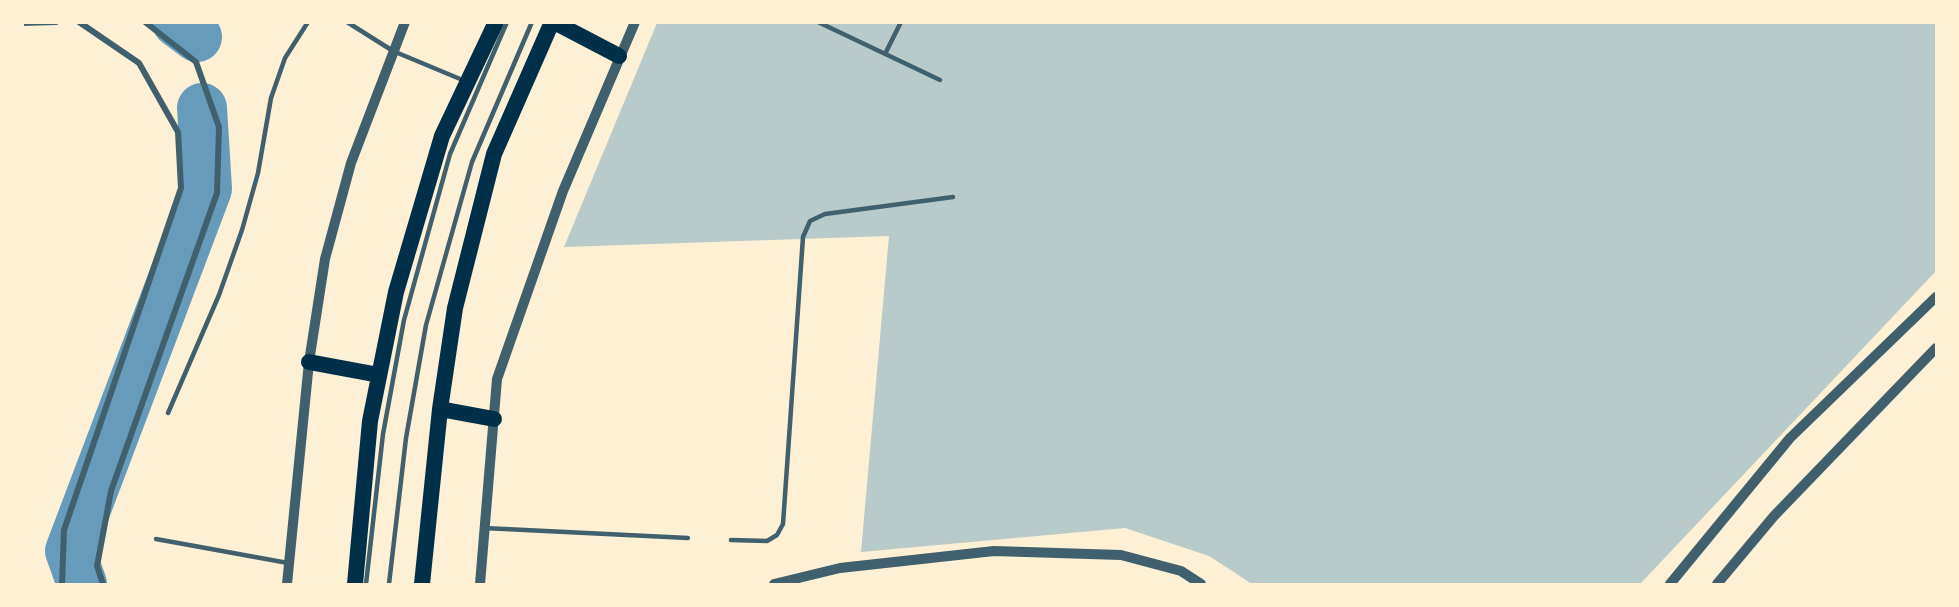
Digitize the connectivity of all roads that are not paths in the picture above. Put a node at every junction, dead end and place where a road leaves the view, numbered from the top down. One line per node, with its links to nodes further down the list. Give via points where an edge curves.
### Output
1 (56, 22): 14 (street)
2 (79, 22): 33 (street, via 139,63 178,132 181,188 64,530)
3 (145, 22): 34 (street, via 196,62 219,127 216,193 111,491 98,566)
4 (308, 22): 26 (lane, via 285,58 242,230 219,295)
5 (347, 22): 15 (lane)
6 (405, 22): 15 (street)
7 (496, 22): 19 (highway)
8 (507, 22): 37 (lane, via 450,154 404,320 383,435)
9 (532, 22): 38 (lane, via 471,162 426,325 406,438)
10 (553, 22): 17 (highway); 25 (highway, via 494,154 454,308)
11 (635, 22): 17 (street)
12 (818, 22): 16 (lane)
13 (901, 22): 16 (lane)
14 (22, 23)
15 (393, 51): 19 (lane); 23 (street, via 351,163 325,259)
16 (885, 54): 18 (lane)
17 (620, 56): 27 (street, via 563,191 497,379)
18 (940, 80)
19 (468, 82): 24 (highway, via 442,136 396,292)
20 (953, 197): 31 (lane, via 825,214 810,221 803,237 783,524 777,535 767,540)
21 (1936, 297): 43 (street, via 1790,438)
22 (1936, 348): 44 (street, via 1774,516)
23 (309, 362): 24 (highway); 32 (street)
24 (380, 375): 36 (highway, via 370,421)
25 (440, 410): 27 (highway); 39 (highway)
26 (168, 413)
27 (494, 419): 28 (street)
28 (484, 528): 29 (lane); 40 (street)
29 (688, 538)
30 (156, 539): 32 (lane)
31 (731, 540)
32 (288, 563): 35 (street)
33 (62, 585)
34 (103, 585)
35 (287, 585)
36 (355, 585)
37 (366, 585)
38 (389, 585)
39 (422, 585)
40 (480, 585)
41 (774, 585): 42 (street, via 840,568 994,551 1121,555 1181,571)
42 (1201, 585)
43 (1670, 585)
44 (1717, 585)

